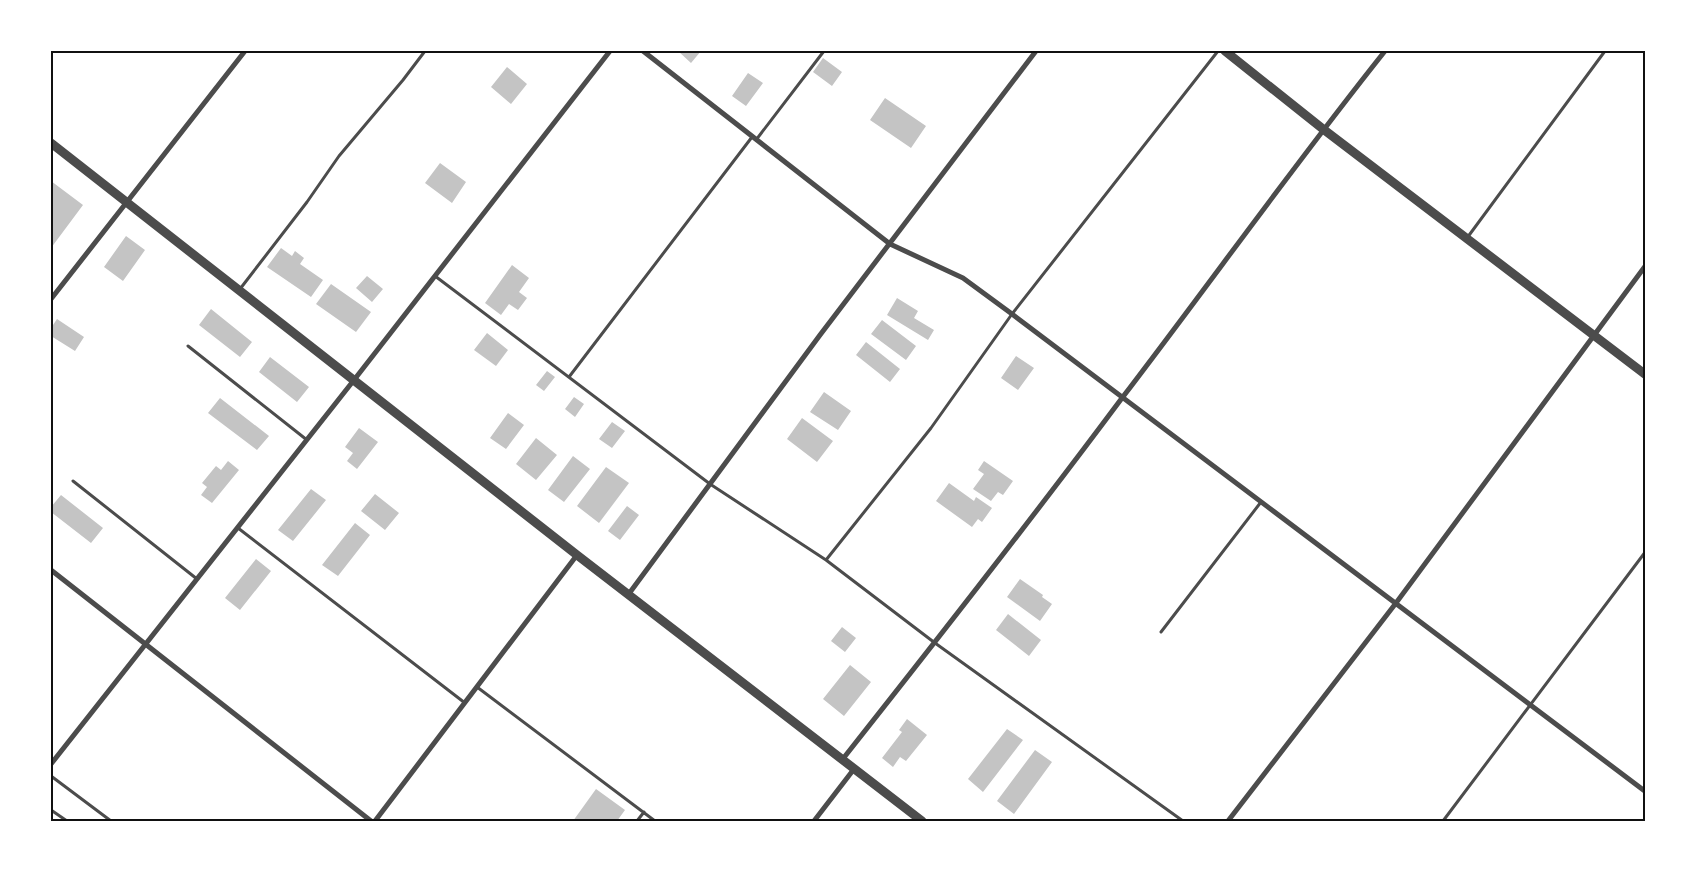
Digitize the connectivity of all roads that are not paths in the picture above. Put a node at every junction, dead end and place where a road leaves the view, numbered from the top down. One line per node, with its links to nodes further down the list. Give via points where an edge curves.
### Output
1 (245, 51): 14 (street)
2 (426, 51): 19 (lane, via 339,156)
3 (610, 51): 18 (street)
4 (643, 51): 12 (street)
5 (824, 51): 12 (lane)
6 (1036, 51): 16 (street)
7 (1218, 51): 21 (lane)
8 (1225, 51): 11 (street)
9 (1385, 51): 11 (street)
10 (1605, 51): 15 (lane)
11 (1323, 128): 15 (street); 27 (street)
12 (754, 139): 16 (street); 25 (lane)
13 (51, 143): 14 (street)
14 (127, 201): 19 (street); 20 (street)
15 (1467, 238): 22 (street)
16 (890, 244): 21 (street, via 963,278); 30 (street)
17 (1646, 265): 22 (street)
18 (435, 276): 25 (lane); 26 (street)
19 (240, 290): 26 (street)
20 (51, 299)
21 (1012, 314): 27 (street); 35 (lane, via 931,428)
22 (1593, 335): 24 (street); 39 (street)
23 (188, 346): 28 (lane)
24 (1646, 375)
25 (569, 378): 30 (lane)
26 (354, 380): 28 (street); 34 (street)
27 (1123, 398): 31 (street); 42 (street)
28 (307, 440): 32 (street)
29 (73, 481): 37 (lane)
30 (710, 484): 35 (lane); 38 (street)
31 (1261, 502): 39 (street); 40 (lane)
32 (238, 528): 37 (street); 44 (lane)
33 (1646, 551): 45 (lane)
34 (577, 555): 38 (street); 43 (street)
35 (826, 560): 42 (lane)
36 (51, 570): 41 (street)
37 (197, 579): 41 (street)
38 (628, 595): 46 (street)
39 (1396, 603): 45 (street); 62 (street)
40 (1161, 632)
41 (146, 643): 47 (street); 55 (street)
42 (935, 643): 46 (street); 61 (lane)
43 (477, 687): 44 (street); 52 (lane)
44 (464, 703): 56 (street)
45 (1530, 705): 50 (street); 63 (lane)
46 (842, 760): 48 (street)
47 (51, 764)
48 (854, 769): 59 (street); 60 (street)
49 (51, 776): 54 (lane)
50 (1646, 792)
51 (51, 810): 53 (lane)
52 (644, 812): 57 (lane); 58 (lane)
53 (67, 821)
54 (111, 821)
55 (371, 821)
56 (375, 821)
57 (637, 821)
58 (655, 821)
59 (814, 821)
60 (922, 821)
61 (1183, 821)
62 (1228, 821)
63 (1443, 821)

